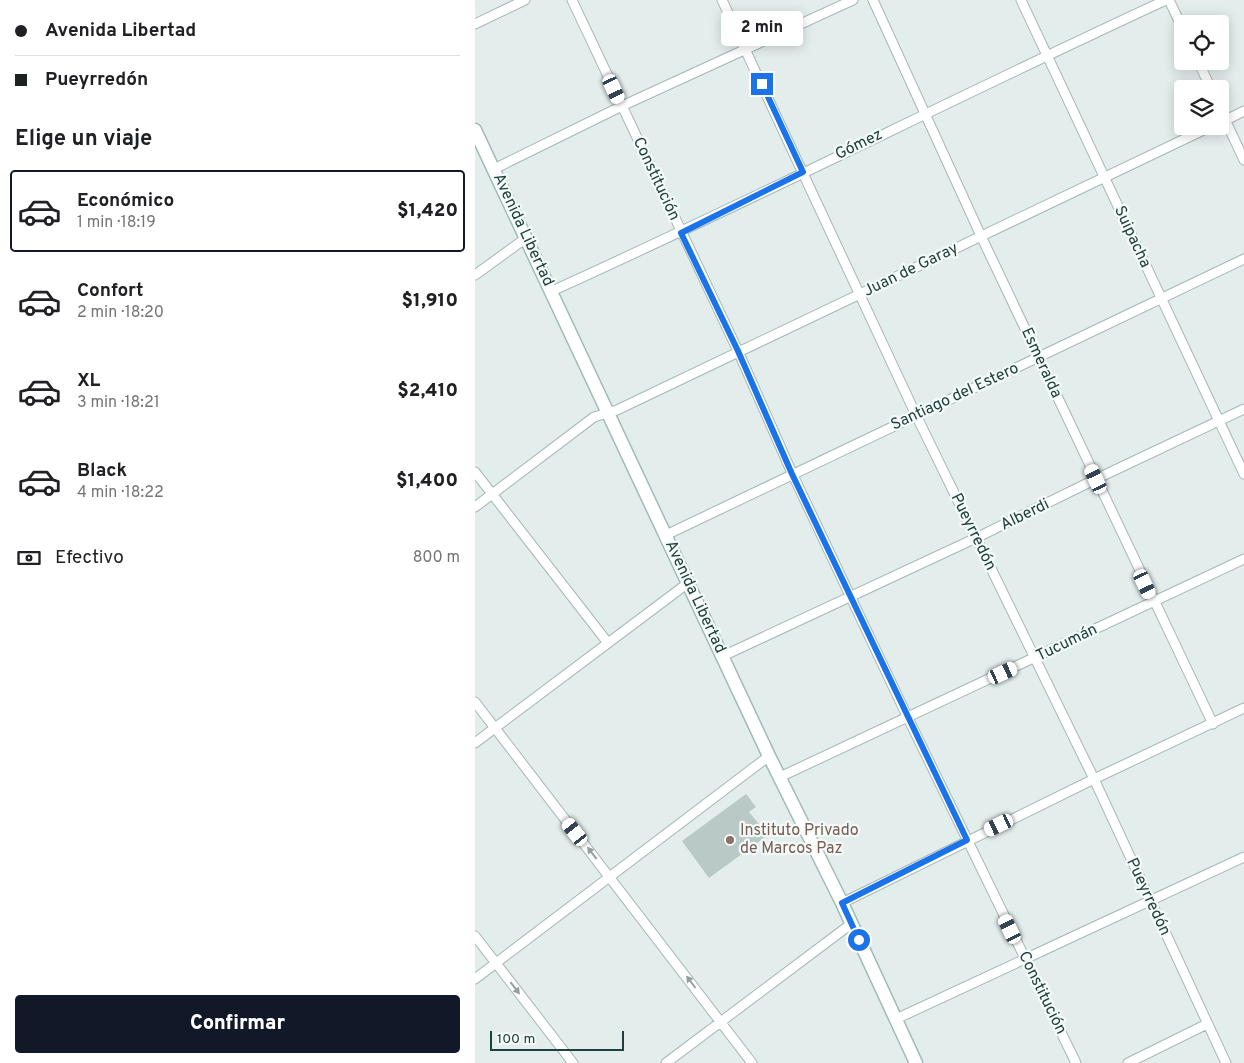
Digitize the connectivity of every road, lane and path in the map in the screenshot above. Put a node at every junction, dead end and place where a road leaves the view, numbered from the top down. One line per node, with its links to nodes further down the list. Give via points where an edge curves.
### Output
1 (525, 0): 9 (street)
2 (571, 0): 12 (street, Constitución)
3 (722, 0): 10 (street, Pueyrredón)
4 (853, 0): 10 (street)
5 (873, 0): 14 (street, Esmeralda)
6 (1021, 0): 11 (street, Suipacha)
7 (1167, 0): 8 (street); 11 (street, Gómez)
8 (1175, 15)
9 (475, 24)
10 (746, 48): 12 (street); 21 (street, Pueyrredón)
11 (1047, 55): 14 (street, Gómez); 22 (street, Suipacha)
12 (622, 106): 20 (street); 23 (street, Constitución)
13 (1244, 111): 15 (street)
14 (925, 114): 21 (street, Gómez); 24 (street, Esmeralda)
15 (1229, 118)
16 (475, 130): 20 (main road, Avenida Libertad)
17 (1229, 132): 19 (street)
18 (1193, 135): 22 (street, Juan de Garay)
19 (1244, 160)
20 (494, 169): 25 (main road, Avenida Libertad)
21 (803, 172): 23 (street, Gómez); 29 (street, Pueyrredón)
22 (1104, 178): 24 (street, Juan de Garay); 30 (street, Suipacha)
23 (681, 233): 28 (street, Gómez); 31 (street, Constitución)
24 (981, 236): 29 (street, Juan de Garay); 32 (street, Esmeralda)
25 (526, 238): 27 (street); 28 (main road, Avenida Libertad)
26 (1244, 259): 30 (street, Santiago del Estero)
27 (475, 274)
28 (552, 291): 34 (main road, Avenida Libertad)
29 (861, 294): 31 (street, Juan de Garay); 35 (street, Pueyrredón)
30 (1161, 299): 32 (street, Santiago del Estero); 36 (street, Suipacha)
31 (738, 351): 34 (street, Juan de Garay); 38 (street, Constitución)
32 (1038, 357): 35 (street, Santiago del Estero); 40 (street, Esmeralda)
33 (1244, 409): 36 (street, Alberdi)
34 (609, 413): 41 (street, Juan de Garay, via 594,418); 43 (main road, Avenida Libertad)
35 (916, 415): 38 (street, Santiago del Estero); 44 (street, Pueyrredón)
36 (1219, 421): 39 (street, Suipacha); 40 (street, Alberdi)
37 (475, 472): 41 (street)
38 (792, 474): 43 (street, Santiago del Estero); 47 (street, Constitución)
39 (1244, 474)
40 (1096, 479): 44 (street, Alberdi); 48 (street, Esmeralda)
41 (492, 494): 42 (street, Juan de Garay); 49 (street)
42 (475, 507)
43 (666, 535): 46 (main road, Avenida Libertad)
44 (976, 538): 47 (street, Alberdi); 51 (street, Pueyrredón)
45 (1244, 558): 48 (street, Tucumán)
46 (689, 583): 49 (street); 50 (main road, Avenida Libertad)
47 (850, 596): 50 (street, Alberdi); 54 (street, Constitución)
48 (1154, 601): 51 (street, Tucumán); 55 (street, Esmeralda)
49 (608, 643): 56 (street)
50 (723, 656): 58 (main road, Avenida Libertad)
51 (1035, 658): 54 (street, Tucumán); 60 (street, Pueyrredón)
52 (475, 702): 56 (street)
53 (1244, 708): 55 (street)
54 (908, 718): 59 (street, Tucumán); 61 (street, Constitución)
55 (1213, 724): 60 (street)
56 (495, 728): 57 (street); 63 (street, one-way to 56)
57 (475, 743)
58 (769, 756): 59 (main road, Avenida Libertad); 63 (street)
59 (780, 778): 65 (main road, Avenida Libertad)
60 (1093, 779): 61 (street); 64 (street, Pueyrredón)
61 (967, 840): 65 (street); 68 (street, Constitución)
62 (1244, 857): 64 (street)
63 (609, 876): 69 (street); 72 (street, one-way to 63)
64 (1150, 901): 68 (street); 73 (street, Pueyrredón)
65 (842, 903): 66 (main road, Avenida Libertad)
66 (851, 924): 71 (main road, Avenida Libertad); 72 (street)
67 (475, 936): 69 (street)
68 (1026, 960): 71 (street); 78 (street, Constitución)
69 (496, 963): 70 (street); 74 (street, one-way to 74)
70 (475, 979)
71 (896, 1019): 77 (main road, Avenida Libertad)
72 (720, 1021): 75 (street); 76 (street)
73 (1207, 1024): 79 (street); 80 (street, Pueyrredón)
74 (573, 1063)
75 (666, 1063)
76 (752, 1063)
77 (916, 1063)
78 (1076, 1063)
79 (1128, 1063)
80 (1226, 1063)

